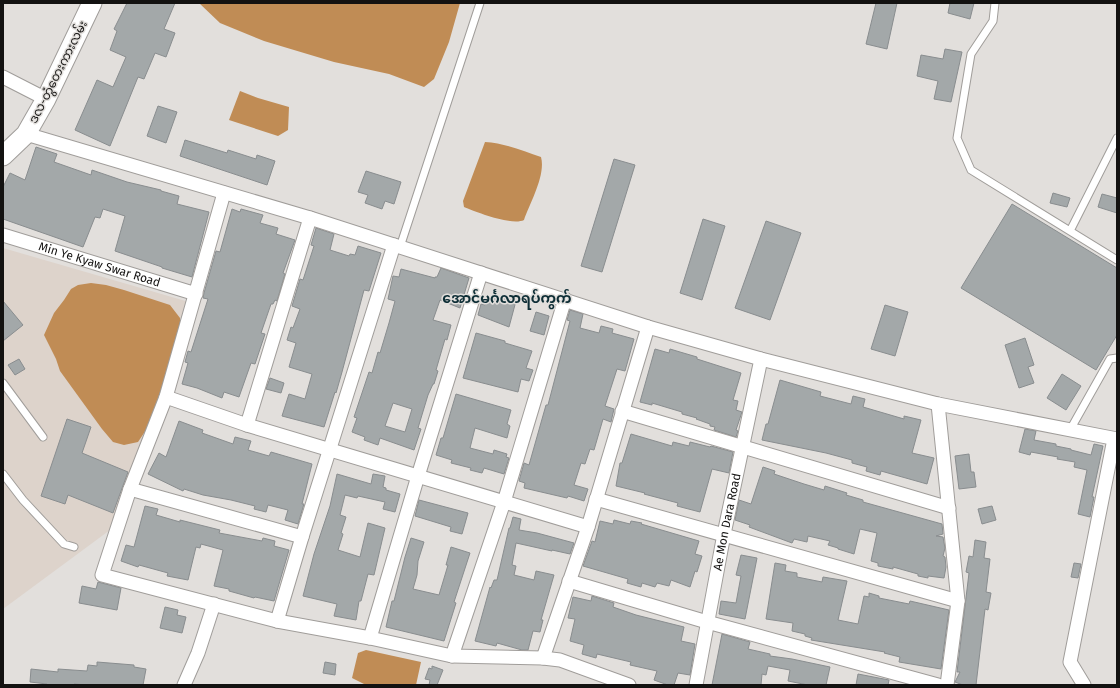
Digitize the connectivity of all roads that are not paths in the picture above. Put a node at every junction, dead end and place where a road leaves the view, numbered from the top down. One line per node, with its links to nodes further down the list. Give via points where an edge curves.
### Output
1 (92, 3): 5 (main road, ဒလ-တွံတေးကားလမ်း)
2 (480, 3): 13 (lane)
3 (995, 3): 11 (lane, via 993,21 971,54 957,138 971,170)
4 (3, 77): 5 (street)
5 (46, 99): 6 (main road, ဒလ-တွံတေးကားလမ်း)
6 (26, 134): 8 (main road, ဒလ-တွံတေးကားလမ်း); 9 (street)
7 (1117, 138): 11 (lane)
8 (3, 156)
9 (224, 193): 10 (street); 16 (street)
10 (310, 218): 13 (street); 25 (street)
11 (1070, 231): 14 (lane)
12 (3, 235): 16 (street, Min Ye Kyaw Swar Road)
13 (397, 246): 15 (street); 30 (street)
14 (1117, 260)
15 (481, 273): 17 (street); 32 (street)
16 (196, 294): 22 (street)
17 (565, 300): 18 (street); 35 (street)
18 (648, 327): 20 (street); 24 (street)
19 (1117, 358): 26 (lane, via 1110,359)
20 (761, 359): 23 (street); 29 (street, Ae Mon Dara Road)
21 (3, 383): 27 (lane)
22 (166, 397): 25 (street); 33 (street)
23 (938, 404): 26 (street); 36 (street)
24 (622, 411): 29 (street); 34 (street)
25 (247, 425): 30 (street)
26 (1070, 430): 28 (street)
27 (43, 437)
28 (1116, 439): 54 (street, via 1070,662)
29 (742, 446): 36 (street); 38 (street, Ae Mon Dara Road)
30 (329, 450): 32 (street); 39 (street)
31 (3, 474): 40 (lane, via 23,500 64,544)
32 (418, 476): 35 (street); 46 (street)
33 (130, 489): 39 (street); 43 (street, via 102,575)
34 (596, 499): 37 (street); 38 (street)
35 (504, 502): 37 (street); 47 (street)
36 (949, 508): 42 (street)
37 (588, 527): 41 (street)
38 (724, 534): 42 (street); 45 (street, Ae Mon Dara Road)
39 (302, 536): 44 (street)
40 (74, 547)
41 (569, 581): 45 (street); 48 (street)
42 (958, 602): 53 (street)
43 (214, 604): 44 (street); 49 (street, via 198,653)
44 (277, 621): 46 (street)
45 (707, 622): 51 (street, Ae Mon Dara Road); 52 (street)
46 (370, 638): 47 (street)
47 (452, 656): 48 (street)
48 (543, 658): 50 (street, via 560,660)
49 (184, 685)
50 (629, 685)
51 (696, 685)
52 (938, 685)
53 (947, 685)
54 (1084, 685)

